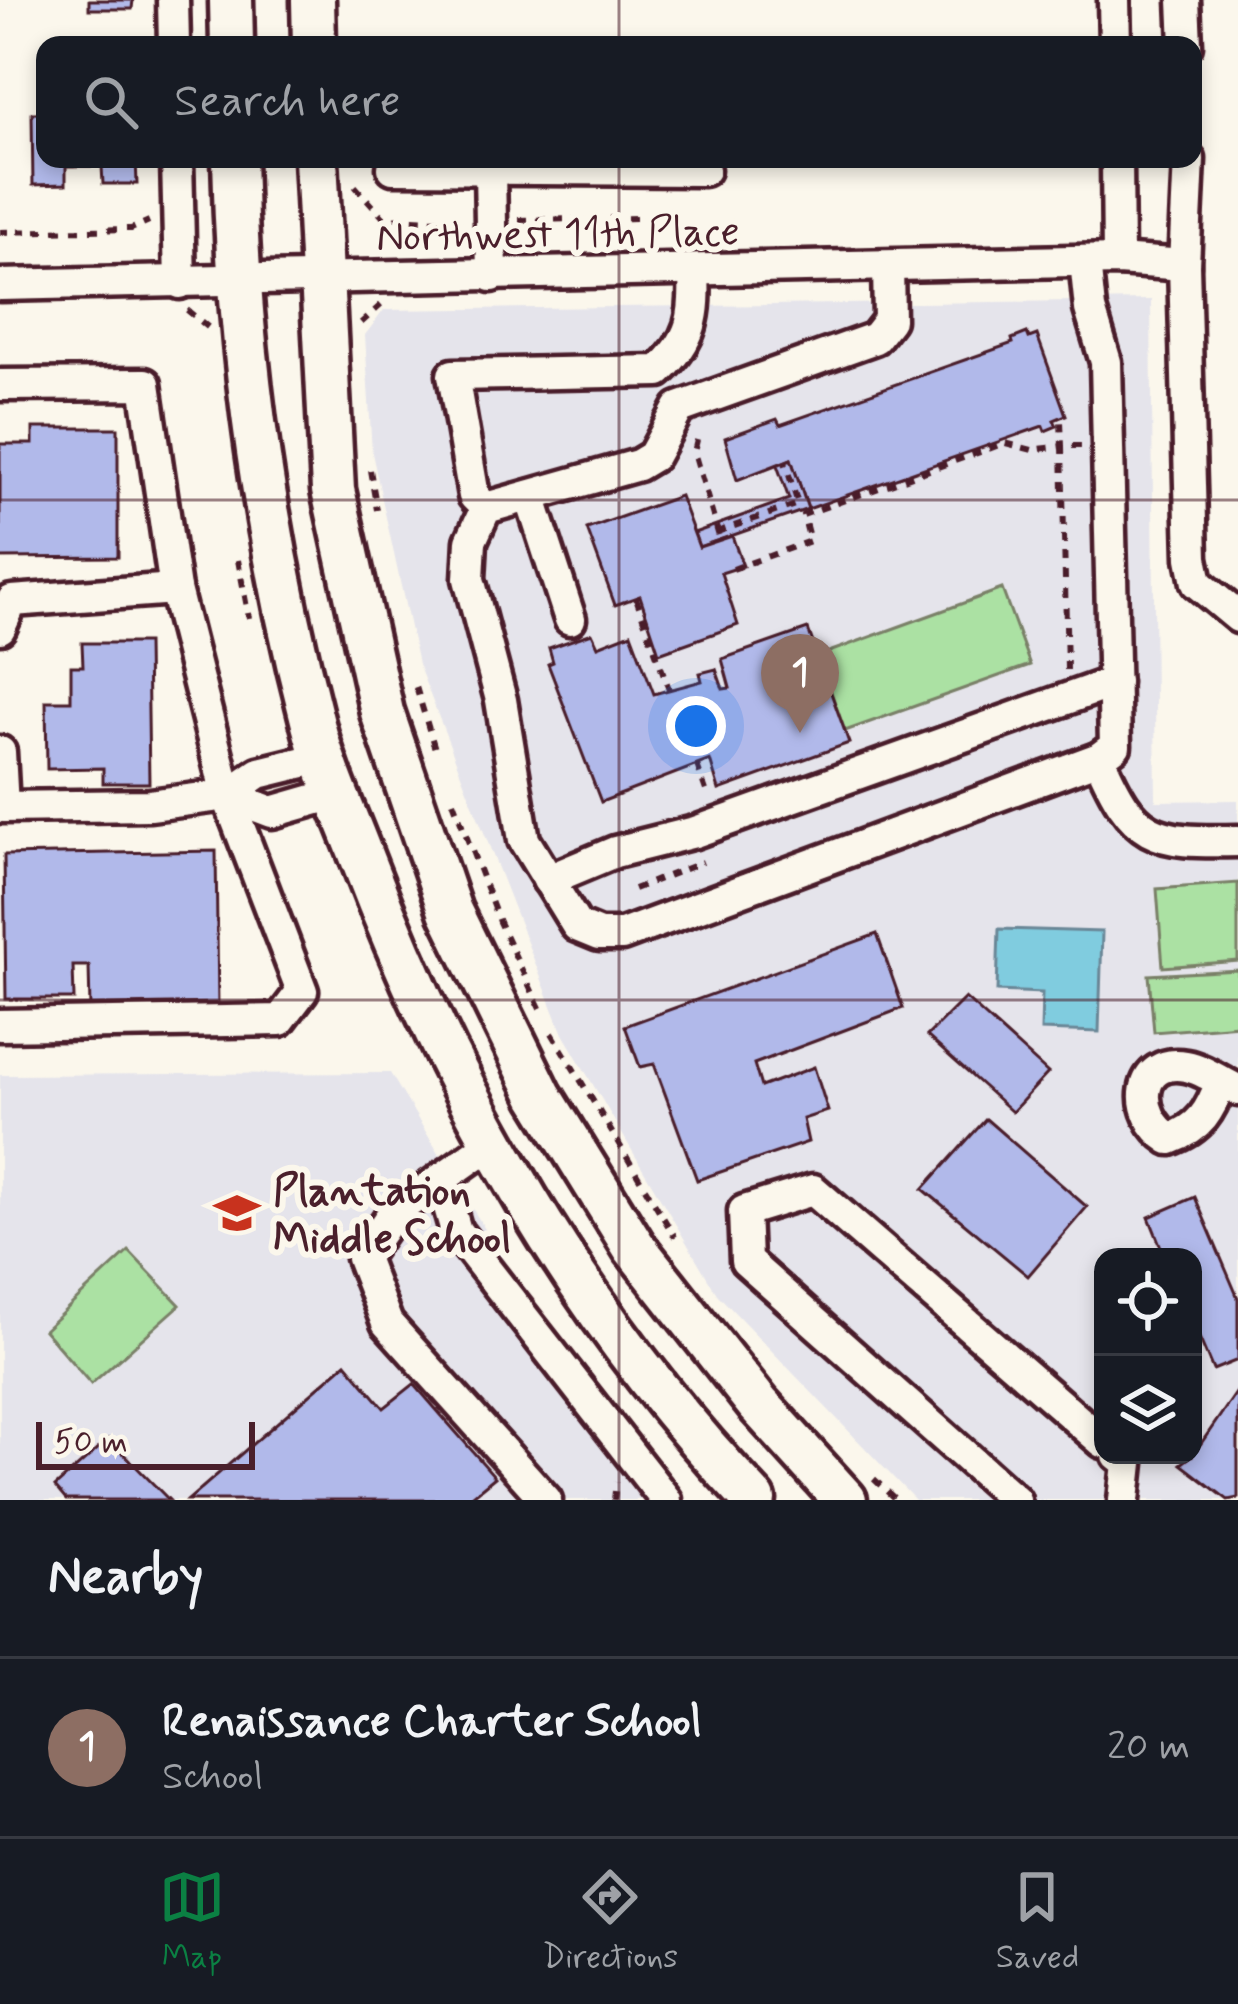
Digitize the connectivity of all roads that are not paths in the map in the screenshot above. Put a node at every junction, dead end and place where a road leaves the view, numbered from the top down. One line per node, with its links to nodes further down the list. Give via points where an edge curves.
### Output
1 (173, 0): 6 (street)
2 (231, 0): 7 (highway)
3 (313, 0): 8 (highway)
4 (1114, 0): 9 (street)
5 (1184, 0): 10 (street)
6 (174, 36)
7 (232, 36)
8 (314, 36)
9 (1115, 36)
10 (1186, 36)
11 (177, 168): 27 (street)
12 (234, 168): 26 (highway)
13 (316, 168): 25 (highway)
14 (393, 168): 17 (street)
15 (1117, 168): 19 (street)
16 (1189, 168): 21 (street)
17 (490, 170): 18 (street); 24 (street)
18 (704, 170)
19 (1118, 260): 20 (street, Northwest 11th Place); 21 (street, Northwest 11th Place)
20 (1085, 261): 22 (street, Northwest 11th Place); 38 (street, via 1106,362)
21 (1184, 265): 35 (street, via 1192,558 1197,583)
22 (888, 266): 23 (street, Northwest 11th Place); 31 (street, via 889,320 875,338)
23 (694, 271): 24 (street, Northwest 11th Place); 29 (street, via 697,318 682,350)
24 (492, 276): 25 (street, Northwest 11th Place)
25 (319, 280): 26 (street, Northwest 11th Place); 46 (highway, via 333,490 382,712 450,911)
26 (237, 282): 27 (street, Northwest 11th Place); 41 (highway, via 262,497)
27 (180, 283): 28 (street, Northwest 11th Place)
28 (0, 285)
29 (659, 371): 31 (street); 33 (street, via 453,375 475,496)
30 (0, 385): 34 (street, via 145,384)
31 (691, 419): 32 (street, via 653,457)
32 (530, 496): 33 (street); 36 (street)
33 (486, 508): 44 (street, via 471,542 469,579 501,700 524,840)
34 (175, 590): 37 (street, via 12,601); 42 (street)
35 (1238, 617)
36 (570, 619)
37 (0, 628)
38 (1114, 682): 40 (street, via 1115,746); 44 (street)
39 (0, 752): 42 (street, via 3,807 150,806)
40 (1099, 758): 43 (street, via 1124,812 1148,835); 44 (street, via 622,935 577,926)
41 (331, 775): 42 (street, via 259,773); 47 (highway, via 394,941)
42 (226, 795): 45 (street, via 302,991 280,1020)
43 (1238, 841)
44 (548, 880)
45 (0, 1025)
46 (548, 1109): 47 (highway); 54 (highway, via 634,1247)
47 (492, 1143): 48 (street); 53 (highway, via 582,1289)
48 (441, 1178): 51 (street, via 393,1213 362,1258 387,1323); 52 (street, via 456,1232)
49 (1094, 1434): 55 (street, via 813,1190 744,1211 746,1261)
50 (1127, 1464): 56 (street)
51 (547, 1500)
52 (666, 1500)
53 (754, 1500)
54 (844, 1500)
55 (1016, 1500)
56 (1124, 1500)

